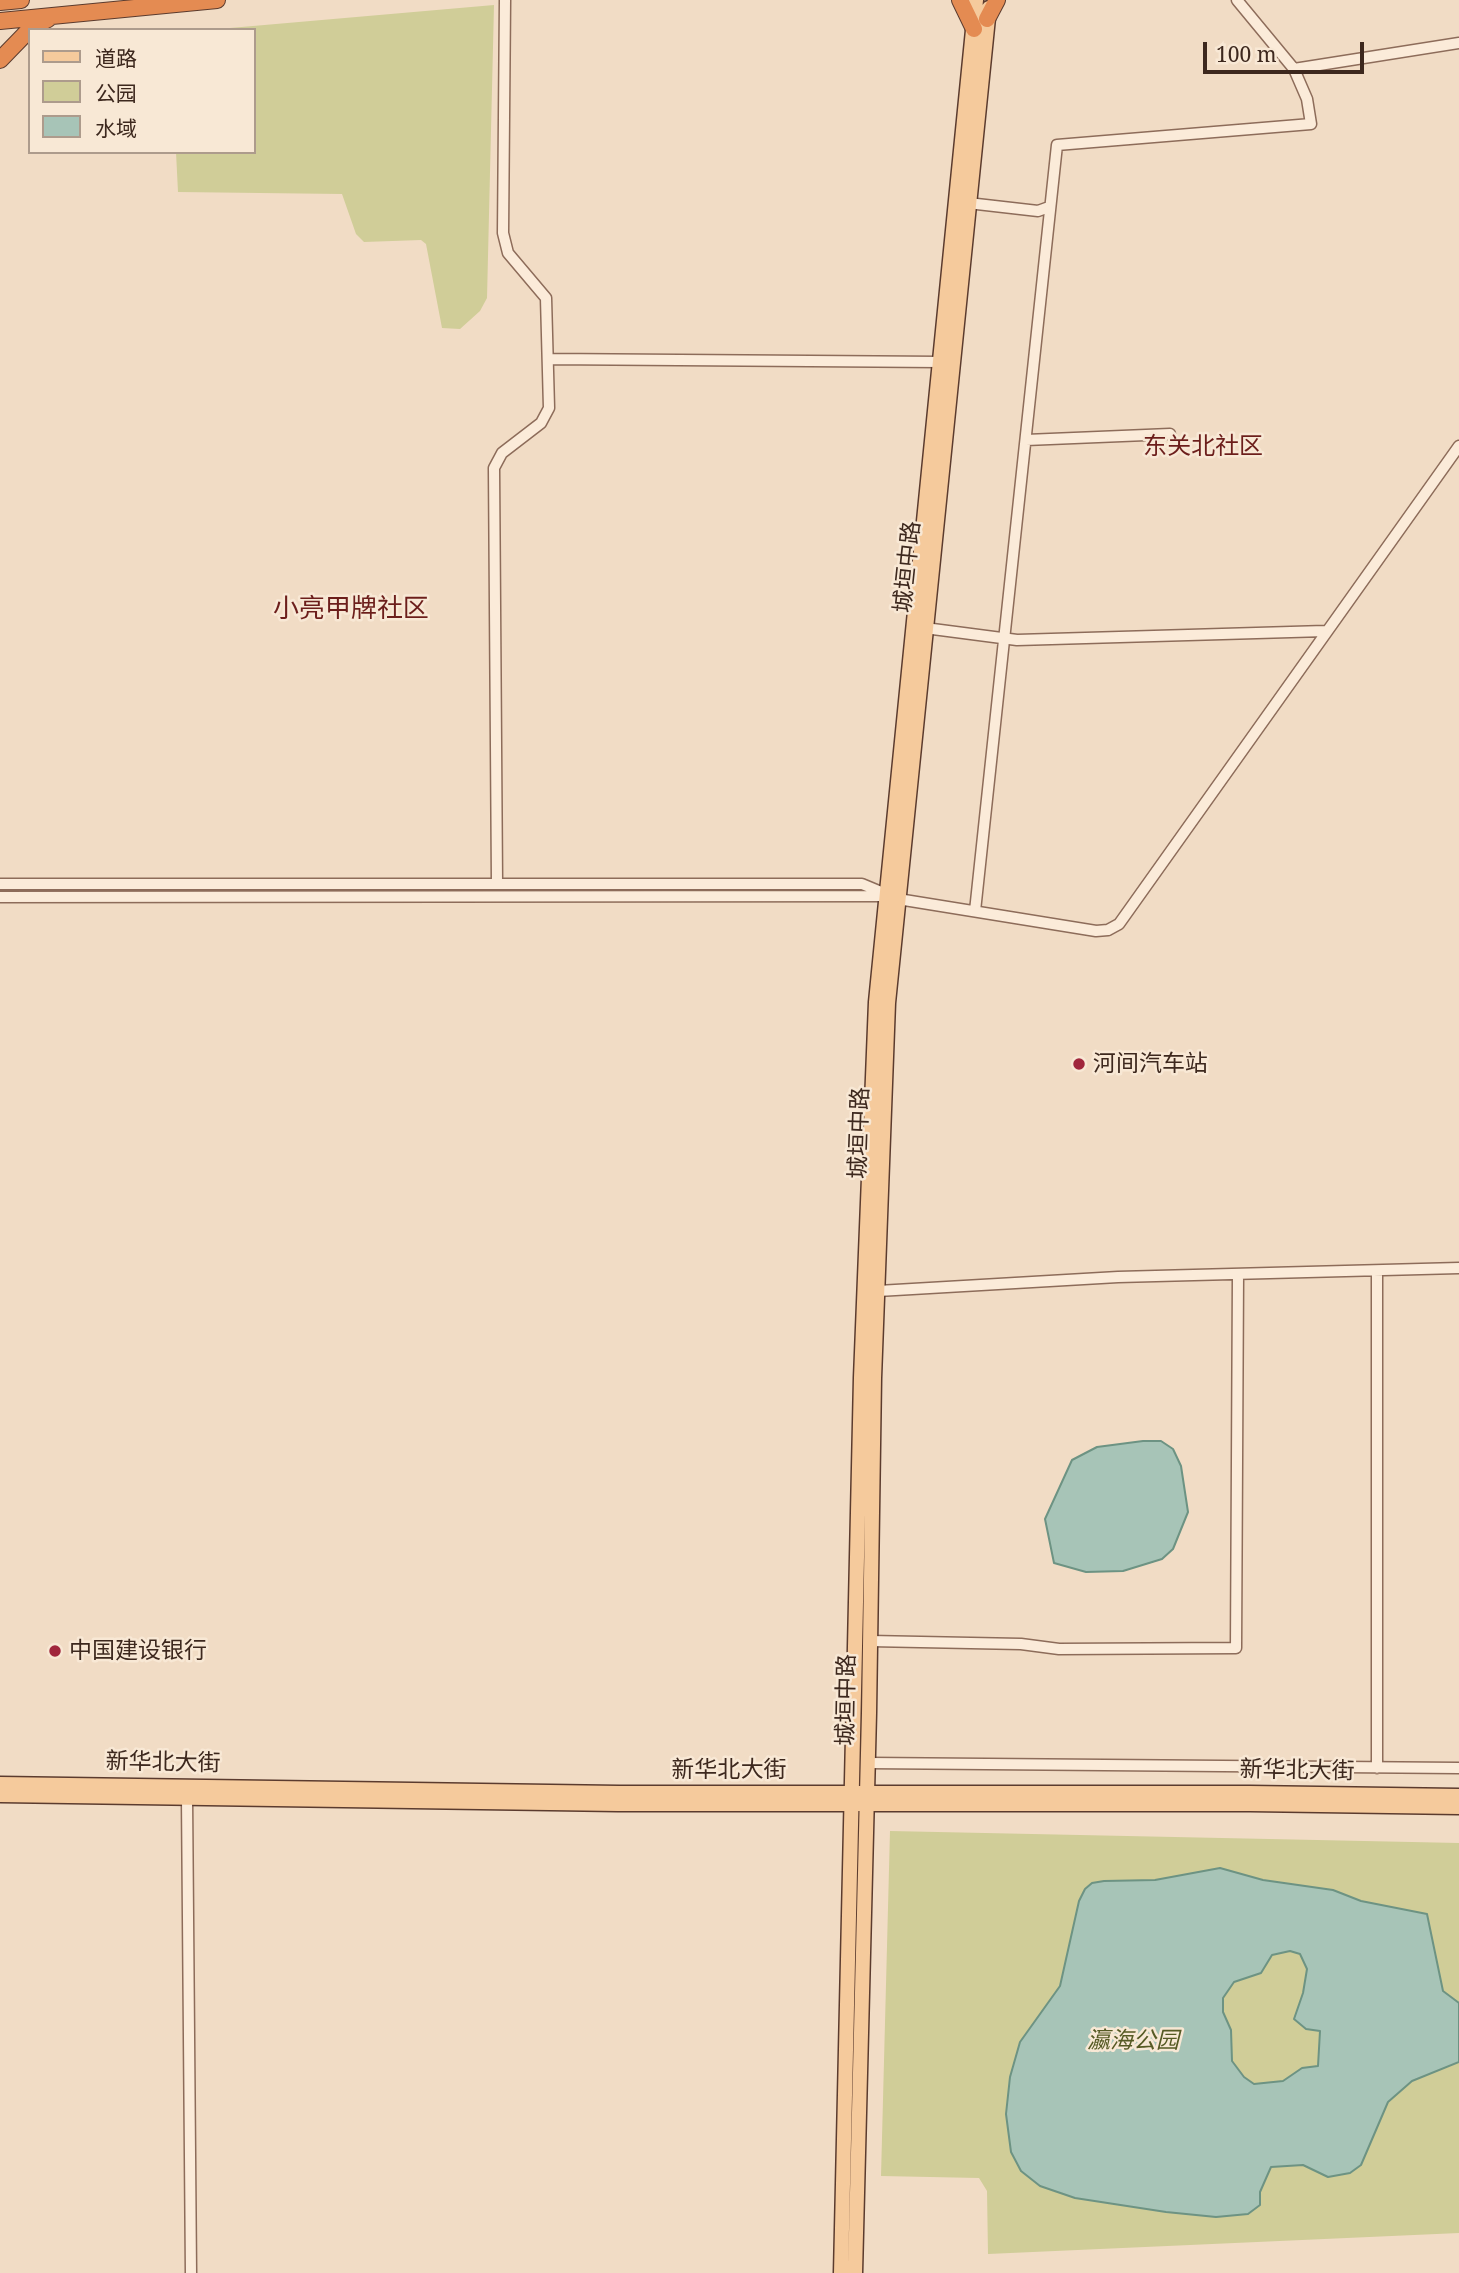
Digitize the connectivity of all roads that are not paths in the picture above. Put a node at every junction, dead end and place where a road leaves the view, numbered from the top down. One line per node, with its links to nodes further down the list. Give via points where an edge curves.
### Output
1 (21, 0): 9 (highway)
2 (217, 0): 10 (highway)
3 (505, 0): 20 (street, via 503,233 508,253 545,298)
4 (960, 0): 12 (highway)
5 (976, 0): 12 (main road, 城垣中路)
6 (989, 0): 12 (main road, 城垣中路)
7 (997, 0): 12 (highway)
8 (1237, 0): 17 (street)
9 (0, 2)
10 (70, 14): 11 (highway); 13 (highway)
11 (0, 20)
12 (981, 24): 18 (main road, 城垣中路); 21 (main road, 城垣中路)
13 (31, 28)
14 (28, 31): 16 (highway)
15 (1459, 43): 17 (street)
16 (0, 60)
17 (1294, 69): 19 (street, via 1307,99 1311,124 1057,145)
18 (968, 203): 19 (street, via 1038,211); 25 (main road, 城垣中路)
19 (1049, 207): 23 (street)
20 (548, 359): 21 (street); 28 (street, via 546,415 502,453 494,468)
21 (941, 362): 31 (main road, 城垣中路)
22 (1170, 434): 23 (street)
23 (1026, 440): 27 (street)
24 (1459, 446): 26 (street)
25 (925, 628): 27 (street); 31 (main road, 城垣中路)
26 (1325, 631): 27 (street); 32 (street, via 1119,924 1096,930)
27 (1006, 638): 32 (street)
28 (497, 883): 29 (street); 31 (street, via 838,883 862,884)
29 (0, 884)
30 (0, 897): 31 (street)
31 (892, 898): 32 (street); 36 (main road, 城垣中路); 45 (main road, 城垣中路, via 876,1002 871,1127)
32 (975, 911)
33 (1459, 1268): 34 (street)
34 (1377, 1271): 35 (street); 39 (street)
35 (1238, 1275): 36 (street); 37 (street, via 1236,1648 1059,1649)
36 (878, 1291): 37 (main road, 城垣中路)
37 (870, 1641): 38 (main road, 城垣中路)
38 (868, 1763): 39 (street); 45 (main road, 城垣中路)
39 (1377, 1768): 40 (street)
40 (1459, 1768)
41 (0, 1784): 45 (main road, 新华北大街)
42 (0, 1795): 44 (main road, 新华北大街)
43 (1459, 1796): 45 (main road, 新华北大街)
44 (187, 1798): 45 (main road, 新华北大街); 47 (street)
45 (860, 1798): 46 (main road, 新华北大街); 48 (main road, 城垣中路); 49 (main road, 城垣中路)
46 (1459, 1807)
47 (191, 2273)
48 (841, 2273)
49 (855, 2273)

